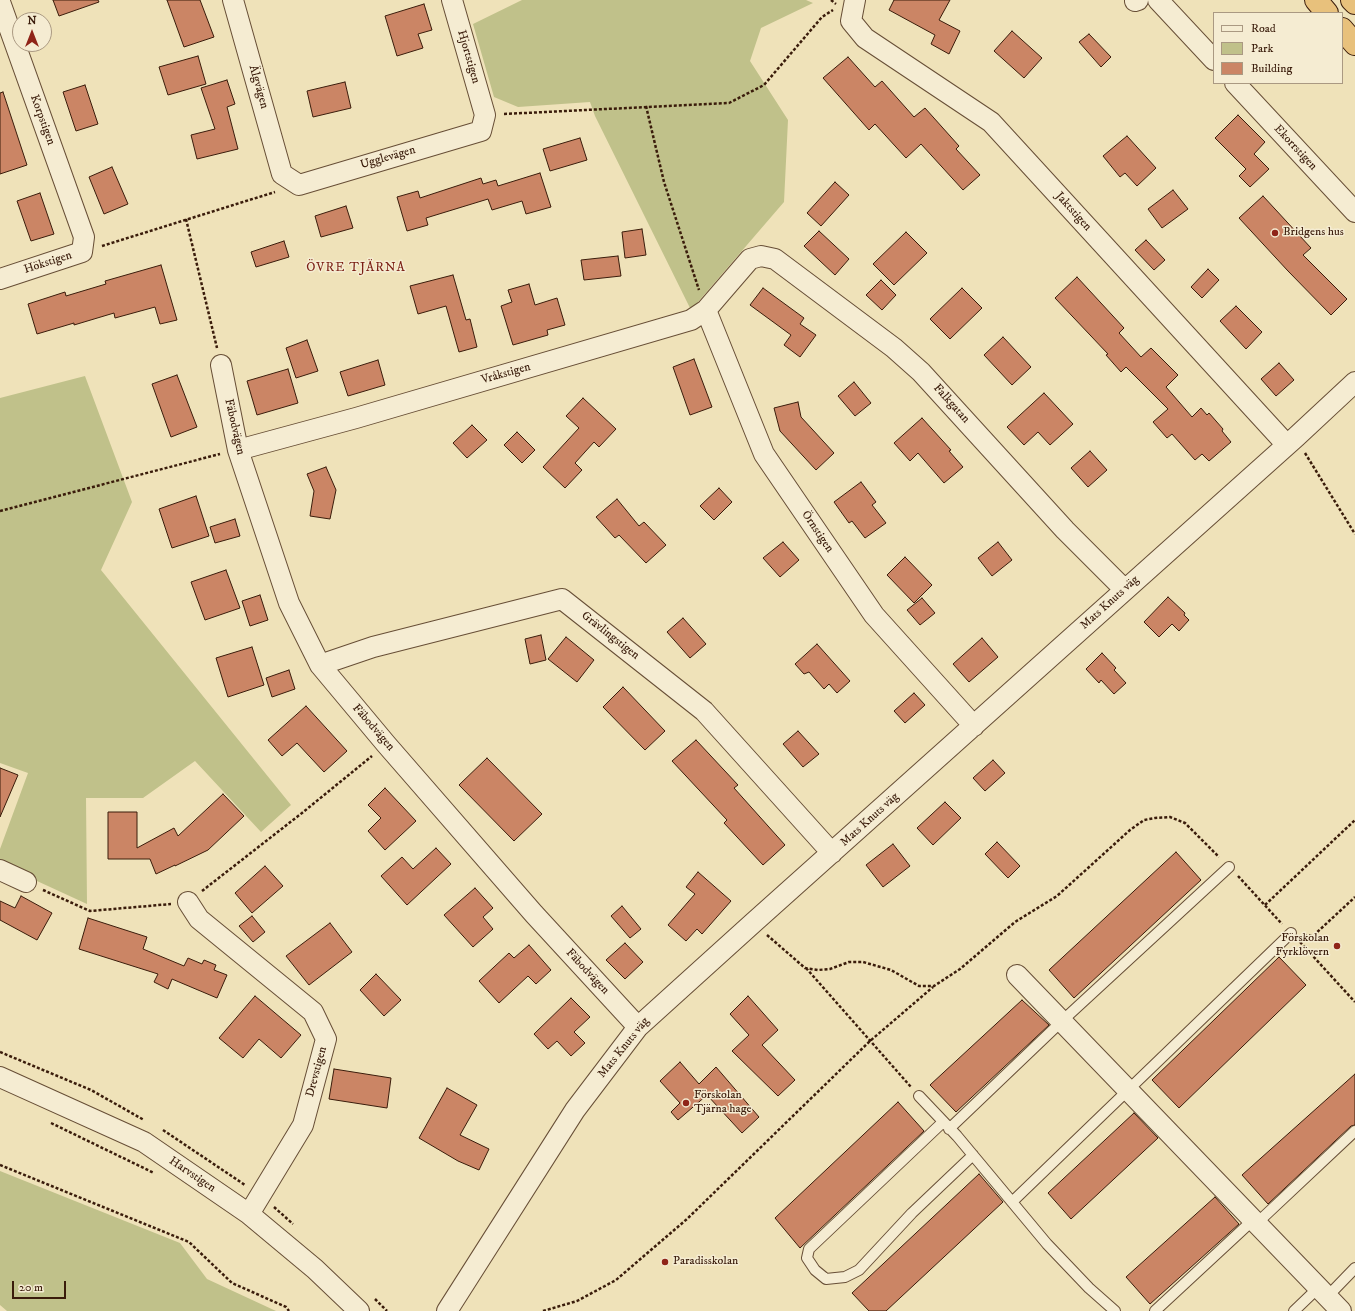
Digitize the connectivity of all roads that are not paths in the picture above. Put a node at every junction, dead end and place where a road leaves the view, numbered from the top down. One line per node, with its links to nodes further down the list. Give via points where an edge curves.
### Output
1 (233, 0): 15 (street, Älgvägen, via 282,174)
2 (452, 0): 14 (street, Hjortstigen)
3 (1158, 0): 12 (street)
4 (1316, 0): 9 (highway)
5 (1352, 0): 8 (highway)
6 (0, 2): 17 (street, Korpstigen)
7 (847, 3): 23 (street, Jaktstigen, via 851,21 865,38 991,122)
8 (1355, 3)
9 (1326, 12)
10 (1343, 30): 11 (highway)
11 (1355, 44)
12 (1213, 59)
13 (1236, 84): 16 (street, Ekorrstigen)
14 (485, 115): 15 (street, Ugglevägen, via 481,131)
15 (299, 185)
16 (1355, 212)
17 (83, 245): 19 (street, Hökstigen)
18 (750, 259): 20 (street, Vråkstigen); 25 (street, Falkgatan, via 761,256 775,259 894,348 921,372 1065,530)
19 (0, 279)
20 (706, 310): 24 (street, Vråkstigen, via 691,320); 27 (street, Örnstigen, via 764,454 874,615)
21 (221, 365): 24 (street, Fäbodvägen)
22 (1355, 382): 23 (street, Mats Knuts väg)
23 (1291, 441): 25 (street, Mats Knuts väg)
24 (238, 450): 26 (street, Fäbodvägen, via 289,603)
25 (1125, 590): 27 (street, Mats Knuts väg)
26 (320, 666): 28 (street, Grävlingstigen, via 373,647 562,599 704,711); 36 (street, Fäbodvägen, via 534,914)
27 (974, 726): 28 (street, Mats Knuts väg)
28 (832, 853): 36 (street, Mats Knuts väg)
29 (1229, 867): 35 (lane)
30 (0, 870): 31 (street)
31 (26, 882)
32 (188, 902): 44 (street, Drevstigen, via 199,919 313,1012 326,1039 303,1125)
33 (1291, 933): 38 (lane)
34 (1017, 975): 35 (street)
35 (1062, 1022): 38 (street); 40 (lane)
36 (638, 1027): 49 (street, Mats Knuts väg, via 575,1110)
37 (0, 1077): 44 (street, Harvstigen, via 144,1142)
38 (1128, 1090): 43 (lane); 45 (street)
39 (919, 1096): 40 (lane)
40 (946, 1125): 42 (lane); 42 (lane, via 809,1249 807,1258 815,1270 826,1279 845,1277 859,1270 912,1213)
41 (1355, 1131): 45 (lane)
42 (973, 1155): 43 (lane)
43 (1012, 1202): 50 (lane, via 1047,1244)
44 (249, 1214): 48 (street, Harvstigen, via 315,1269)
45 (1255, 1222): 47 (street); 51 (lane)
46 (1355, 1268): 47 (lane)
47 (1323, 1292): 52 (lane); 53 (street)
48 (359, 1311)
49 (447, 1311)
50 (1115, 1311)
51 (1155, 1311)
52 (1294, 1311)
53 (1341, 1311)

